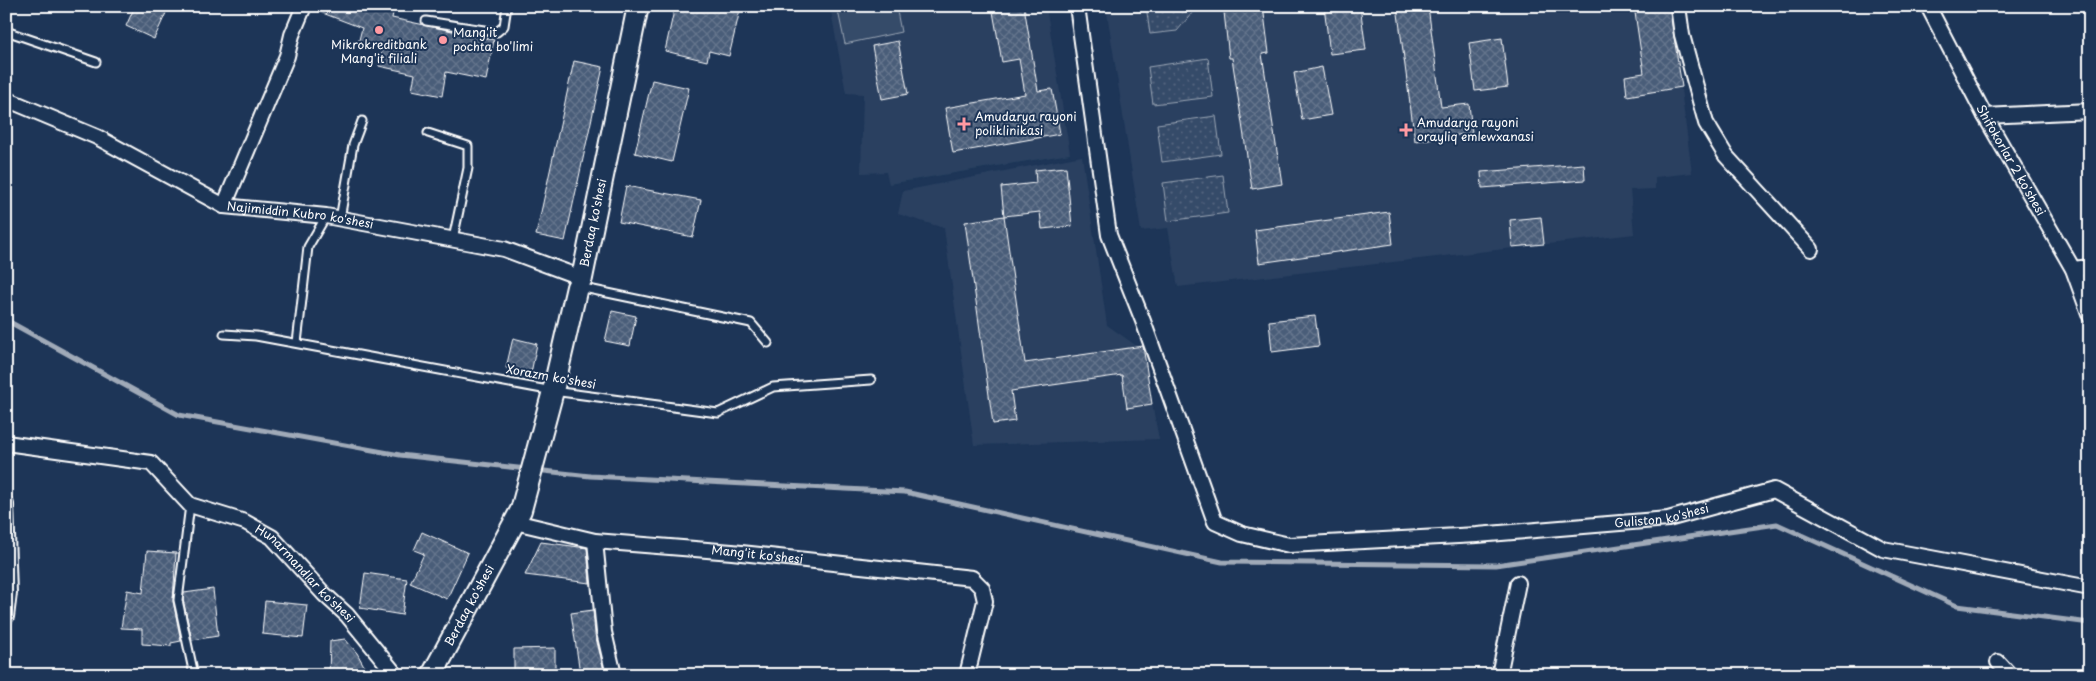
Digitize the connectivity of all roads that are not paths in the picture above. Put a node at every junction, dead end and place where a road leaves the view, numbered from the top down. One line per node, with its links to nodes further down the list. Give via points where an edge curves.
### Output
1 (304, 6): 15 (street, via 287,56)
2 (508, 6): 7 (lane, via 504,26 497,32)
3 (638, 6): 21 (main road, Berdaq ko'shesi)
4 (1077, 6): 34 (street, Guliston ko'shesi, via 1109,235 1215,522 1242,534 1289,545 1477,535 1668,520 1774,490 1883,548)
5 (1678, 6): 18 (street, via 1682,35 1706,123 1726,156)
6 (1928, 6): 12 (street, Shifokorlar 2 ko'shesi)
7 (426, 21)
8 (6, 31): 9 (lane)
9 (96, 62)
10 (6, 99): 15 (street, Najimiddin Kubro ko'shesi, via 97,137)
11 (2090, 111): 12 (street)
12 (1984, 116): 20 (street, Shifokorlar 2 ko'shesi)
13 (362, 121): 16 (lane)
14 (428, 133): 17 (lane, via 468,146 468,168)
15 (224, 206): 16 (street, Najimiddin Kubro ko'shesi)
16 (333, 217): 17 (street, Najimiddin Kubro ko'shesi); 25 (lane, via 308,247)
17 (452, 239): 21 (street, Najimiddin Kubro ko'shesi, via 504,249)
18 (1811, 248)
19 (2090, 267): 20 (street)
20 (2073, 269): 22 (street, Shifokorlar 2 ko'shesi)
21 (580, 282): 24 (lane, Najimiddin Kubro ko'shesi, via 751,323); 27 (main road, Berdaq ko'shesi)
22 (2090, 316)
23 (224, 334): 25 (lane, Xorazm ko'shesi)
24 (768, 343)
25 (297, 344): 27 (lane, Xorazm ko'shesi)
26 (871, 380): 27 (lane, Xorazm ko'shesi, via 773,387 718,413)
27 (553, 391): 31 (main road, Berdaq ko'shesi)
28 (6, 443): 30 (street, Hunarmandlar ko'shesi, via 151,463)
29 (6, 504): 35 (street)
30 (190, 505): 37 (lane, via 178,600); 38 (street, Hunarmandlar ko'shesi, via 245,522 272,537 347,615)
31 (518, 516): 32 (street, Mang'it ko'shesi); 39 (main road, Berdaq ko'shesi)
32 (595, 541): 40 (street, via 604,632); 41 (street, Mang'it ko'shesi, via 972,578 982,588 985,601)
33 (1518, 583): 42 (street)
34 (2090, 588)
35 (6, 617)
36 (1998, 662): 43 (street)
37 (194, 675)
38 (396, 675)
39 (432, 675)
40 (614, 675)
41 (967, 675)
42 (1499, 675)
43 (2010, 675)

